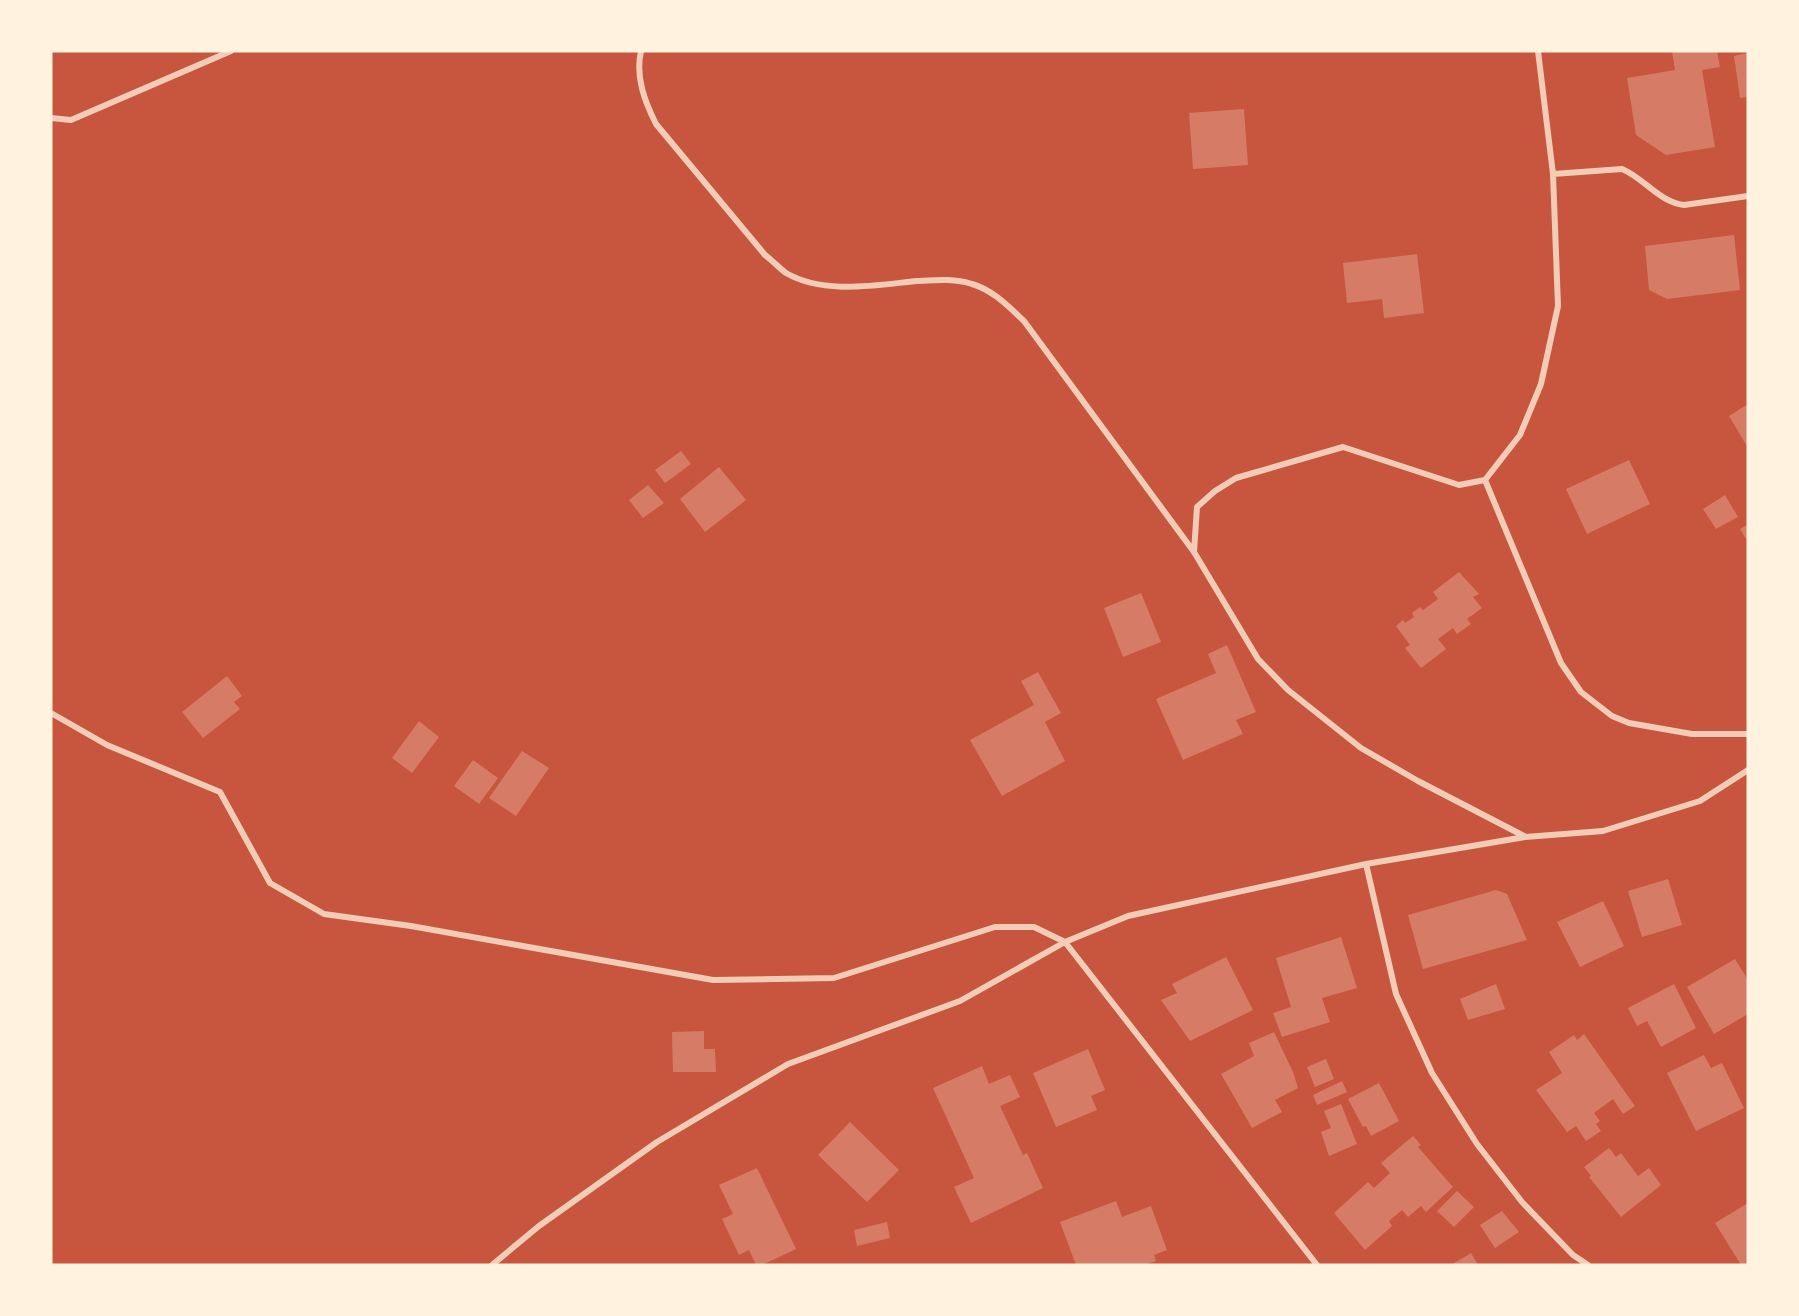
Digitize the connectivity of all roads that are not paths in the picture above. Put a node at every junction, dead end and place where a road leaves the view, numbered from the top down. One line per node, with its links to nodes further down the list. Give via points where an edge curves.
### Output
1 (231, 51): 4 (street, via 71,120)
2 (641, 51): 8 (street, via 640,77 645,101 656,124 772,261 807,282 862,286 945,279 972,284 999,298 1024,321)
3 (1538, 51): 5 (street)
4 (51, 118)
5 (1553, 174): 6 (street, via 1622,169 1674,204); 7 (street, via 1558,306 1544,372 1520,435)
6 (1748, 196)
7 (1485, 480): 8 (street, via 1459,485 1343,447 1236,478 1215,491 1197,507); 10 (street, via 1561,663 1581,692 1612,716 1629,723 1692,734)
8 (1194, 552): 12 (street, via 1258,659 1288,690 1361,748)
9 (51, 713): 14 (street, via 107,746 220,792 270,883 324,914 713,981 834,978 995,927 1034,927)
10 (1748, 734)
11 (1748, 770): 12 (street, via 1700,801 1603,831)
12 (1525, 837): 13 (street)
13 (1366, 864): 14 (street, via 1128,916); 17 (street, via 1395,994 1432,1073 1477,1144 1522,1202)
14 (1065, 942): 15 (street, via 960,1001 788,1064 657,1142 539,1226); 16 (street)
15 (492, 1265)
16 (1317, 1265)
17 (1588, 1265)

